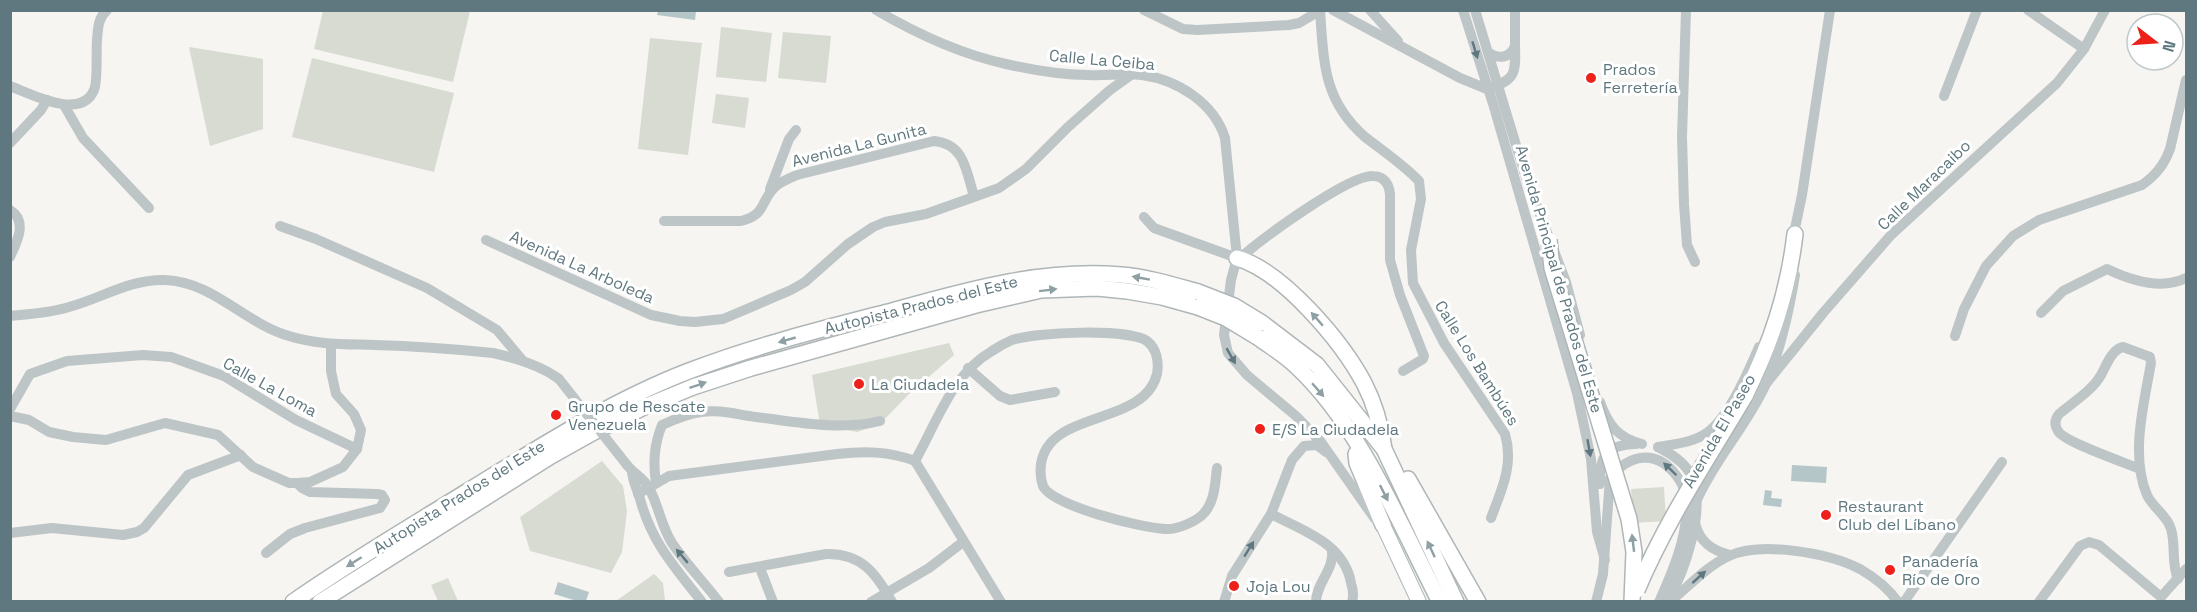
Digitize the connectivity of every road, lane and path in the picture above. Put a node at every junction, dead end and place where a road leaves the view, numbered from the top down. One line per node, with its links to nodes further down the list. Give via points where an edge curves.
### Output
1 (107, 10): 25 (street, via 98,23 94,90 87,99)
2 (876, 10): 19 (street, Calle La Ceiba, via 959,51 992,61 1088,75)
3 (1144, 10): 14 (street, via 1183,29 1197,30 1288,25)
4 (1333, 10): 16 (street)
5 (1370, 10): 16 (street)
6 (1463, 10): 22 (street, Avenida Principal de Prados del Este, one-way to 22)
7 (1475, 10): 18 (street, Avenida Principal de Prados del Este)
8 (1515, 10): 15 (street)
9 (1686, 10): 42 (street, via 1684,204 1687,245)
10 (1830, 10): 37 (street, Avenida El Paseo)
11 (1977, 10): 23 (street)
12 (2028, 10): 17 (street)
13 (2105, 10): 17 (street, Calle Maracaibo)
14 (1320, 11): 76 (street, Calle Los Bambúes, via 1326,77 1334,100 1364,135 1419,181 1421,199 1412,250 1413,283 1444,343 1505,434 1509,464)
15 (1515, 46): 18 (street, via 1503,57); 22 (street, via 1514,74 1509,81)
16 (1405, 47): 22 (street, via 1460,78)
17 (2084, 49): 53 (street, Calle Maracaibo, via 2057,82 1891,235)
18 (1488, 52): 22 (street, Avenida Principal de Prados del Este)
19 (1131, 75): 31 (street, Avenida La Arboleda, via 1026,169 999,188); 41 (street, Calle La Ceiba, via 1149,76 1178,86 1214,114 1227,152)
20 (2187, 80): 47 (street, via 2170,149 2155,175 2142,185 2039,220 2013,236 1986,266)
21 (10, 86): 24 (street)
22 (1492, 87): 39 (street, Avenida Principal de Prados del Este); 84 (street, Avenida Principal de Prados del Este, one-way to 84, via 1494,107 1577,393 1591,459 1597,532)
23 (1944, 96)
24 (47, 100): 25 (street); 27 (street)
25 (64, 105): 32 (street, via 83,138)
26 (796, 130): 28 (street)
27 (10, 143)
28 (781, 159): 29 (street); 30 (street)
29 (797, 175): 30 (street, Avenida La Gunita); 31 (street, Avenida La Gunita, via 934,141 944,142 958,151)
30 (768, 195): 35 (street, Avenida La Gunita, via 760,211 741,221)
31 (974, 196): 38 (street, Avenida La Arboleda, via 926,214 873,227 791,290 709,321 651,315)
32 (149, 208)
33 (10, 210): 40 (street, via 21,224)
34 (1144, 217): 41 (street, via 1154,228)
35 (664, 221)
36 (280, 226): 49 (street, via 427,288 497,330)
37 (1795, 234): 53 (street, Avenida El Paseo, via 1791,302); 61 (street, Avenida El Paseo, via 1759,349 1727,409 1708,432 1681,444); 91 (highway, bridge, via 1781,308 1762,360 1660,540)
38 (486, 240)
39 (1549, 240): 60 (street, Avenida Principal de Prados del Este, via 1566,282 1605,414 1622,436); 91 (highway, one-way to 39, bridge, via 1634,552 1629,519 1552,268)
40 (10, 257)
41 (1238, 259): 52 (street, via 1338,189 1365,177 1383,179 1390,194 1390,260 1424,356); 58 (highway, one-way to 41, via 1364,383 1338,344 1261,267); 64 (street, Calle La Ceiba, one-way to 64, via 1231,280 1224,335 1228,353 1247,375 1309,428)
42 (1695, 262)
43 (2187, 278): 45 (street, via 2163,284 2107,269 2063,291)
44 (1198, 300): 50 (highway, Autopista Prados del Este, bridge, via 1234,306); 59 (highway, Autopista Prados del Este, one-way to 59, bridge, via 1244,327 1295,365 1328,402); 92 (highway, Autopista Prados del Este, one-way to 92, via 1142,278 1051,275 961,292 721,360 634,395 564,432); 93 (highway, Autopista Prados del Este, one-way to 44, via 568,446 693,387 976,305 1041,290 1097,288)
45 (2041, 313)
46 (10, 316): 48 (street, via 55,310 135,284 165,280 199,287 274,331)
47 (1955, 336)
48 (331, 344): 49 (street, via 475,351); 62 (street, via 336,394 362,430)
49 (523, 362): 68 (street, bridge, via 559,379)
50 (1317, 365): 58 (highway, via 1330,372); 63 (highway, Autopista Prados del Este)
51 (968, 368): 54 (street, via 1010,400); 66 (street); 69 (street, via 1013,340 1091,333 1140,338 1148,342 1157,357 1154,384 1130,405 1072,428 1053,442 1042,456 1040,474 1044,488 1065,503 1167,530 1190,523 1205,513 1212,500)
52 (1403, 371)
53 (1765, 385): 74 (street, Avenida El Paseo, via 1707,476)
54 (1055, 392)
55 (10, 410): 62 (street, Calle La Loma, via 30,374 67,361 142,355 171,357 224,376 296,420)
56 (10, 416): 65 (street, via 29,420 49,432 106,440 165,423 218,435)
57 (880, 421): 72 (street, via 846,426 717,411 681,416 662,425 656,442)
58 (1382, 433): 63 (highway); 105 (highway)
59 (1355, 442): 78 (highway, via 1357,463); 103 (highway, Autopista Prados del Este, one-way to 103)
60 (1642, 444): 61 (street); 84 (street, via 1610,450 1600,465 1600,523)
61 (1658, 447): 74 (street, via 1673,455 1688,472)
62 (357, 449): 71 (street, via 343,467 310,482)
63 (1384, 449): 104 (highway, Autopista Prados del Este, one-way to 63)
64 (1329, 453): 75 (street, via 1317,446 1300,449); 78 (street, Calle La Ceiba)
65 (241, 455): 71 (street, via 253,467); 79 (street, via 188,475 144,528 132,534 52,528)
66 (915, 461): 72 (street, via 900,455 861,452 669,476); 80 (street)
67 (2002, 462): 110 (street)
68 (630, 468): 72 (street); 73 (street)
69 (1217, 468)
70 (2140, 469): 70 (street, via 2150,357 2119,347 2095,384 2059,414 2055,424 2063,437); 88 (street, via 2149,498 2172,531)
71 (297, 483): 82 (street, via 310,492 377,494 385,500 380,508 290,534)
72 (652, 486): 73 (street); 95 (street, one-way to 72, via 664,530)
73 (638, 494): 94 (street, via 646,522 662,551)
74 (1696, 503): 77 (street)
75 (1271, 514): 81 (street, via 1319,538); 99 (street, one-way to 75, via 1232,576)
76 (1491, 518)
77 (1695, 523): 83 (street, via 1704,543); 108 (street, via 1682,574)
78 (1383, 525): 102 (main road)
79 (10, 532)
80 (963, 542): 89 (street); 98 (street)
81 (1332, 550): 100 (street, via 1333,557); 101 (street, via 1348,568)
82 (266, 554)
83 (1730, 555): 108 (street, one-way to 83); 109 (street, via 1766,549 1829,558 1858,568)
84 (1605, 560): 106 (street); 107 (street, one-way to 84, via 1680,549 1687,505 1684,488 1665,464 1649,457 1635,458 1611,478)
85 (760, 568): 87 (street); 89 (street, via 839,554 850,556 874,574); 96 (street)
86 (2187, 569): 88 (street)
87 (729, 572)
88 (2178, 579): 90 (street)
89 (889, 597): 97 (street)
90 (2161, 599): 111 (street, via 2099,544 2090,542 2080,546)
91 (1632, 601)
92 (293, 602)
93 (320, 602)
94 (702, 602)
95 (719, 602)
96 (773, 602)
97 (871, 602)
98 (1001, 602)
99 (1224, 602)
100 (1316, 602)
101 (1352, 602)
102 (1419, 602)
103 (1440, 602)
104 (1456, 602)
105 (1478, 602)
106 (1596, 602)
107 (1659, 602)
108 (1669, 602)
109 (1898, 602)
110 (1904, 602)
111 (2039, 602)

